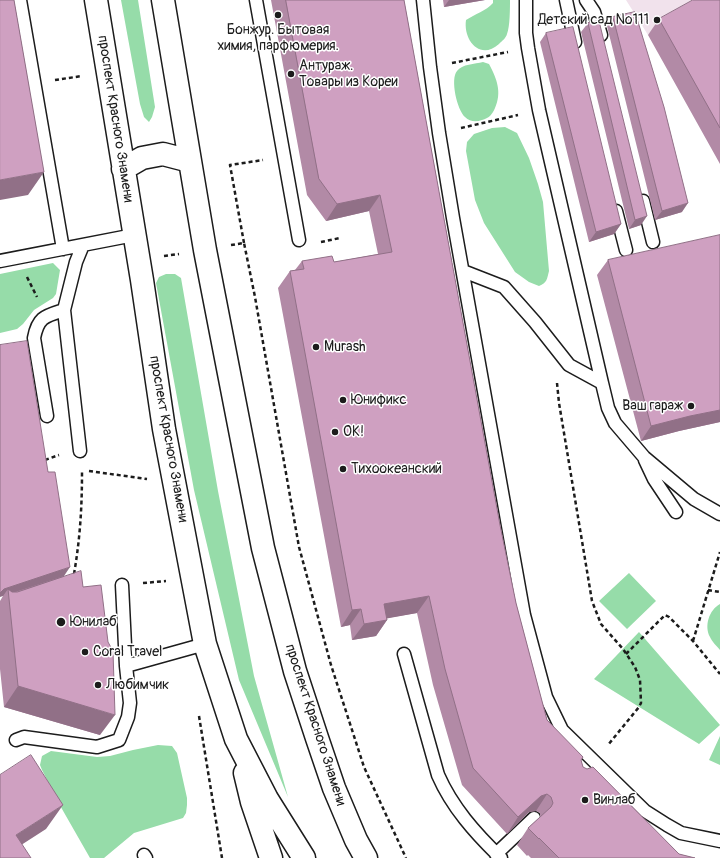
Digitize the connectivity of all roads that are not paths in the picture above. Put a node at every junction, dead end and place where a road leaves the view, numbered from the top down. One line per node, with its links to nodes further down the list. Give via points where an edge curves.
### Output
1 (20, 0): 19 (lane)
2 (96, 0): 12 (main road, проспект Красного Знамени)
3 (163, 0): 11 (main road, проспект Красного Знамени)
4 (256, 0): 16 (lane)
5 (423, 0): 22 (lane, via 439,133)
6 (526, 0): 24 (lane, via 526,33 539,110)
7 (566, 0): 10 (lane)
8 (586, 0): 9 (lane, via 594,12)
9 (604, 44)
10 (577, 50)
11 (190, 161): 12 (main road, via 163,154 142,158); 43 (main road, проспект Красного Знамени, via 263,548 295,671 334,788)
12 (123, 169): 15 (main road, проспект Красного Знамени)
13 (640, 189): 17 (lane)
14 (613, 196): 20 (lane)
15 (134, 235): 18 (lane); 31 (main road, проспект Красного Знамени, via 164,429)
16 (299, 240)
17 (653, 242)
18 (83, 245): 19 (lane); 23 (lane)
19 (63, 249): 21 (lane)
20 (626, 250)
21 (0, 261)
22 (463, 271): 24 (lane, via 504,287 569,364); 36 (lane, via 524,614 546,697 562,730)
23 (64, 310): 25 (lane, via 46,316 36,327 34,338); 26 (lane)
24 (602, 382): 27 (lane, via 615,424)
25 (47, 416)
26 (80, 451)
27 (644, 457): 28 (lane, via 654,479); 29 (lane, via 694,499)
28 (676, 512)
29 (720, 514)
30 (122, 585): 33 (lane)
31 (205, 644): 33 (lane); 34 (main road, проспект Красного Знамени)
32 (404, 654): 40 (lane, via 438,775 445,791 457,809)
33 (126, 666): 35 (lane, via 130,703 128,717 119,740 97,747 24,736)
34 (236, 739): 41 (main road, via 252,802); 42 (main road, проспект Красного Знамени, via 267,799)
35 (16, 740)
36 (594, 761): 37 (lane); 39 (lane, via 644,811 666,825 681,833)
37 (586, 769)
38 (534, 818): 40 (lane)
39 (720, 841)
40 (498, 856)
41 (272, 858)
42 (304, 858)
43 (366, 858)

